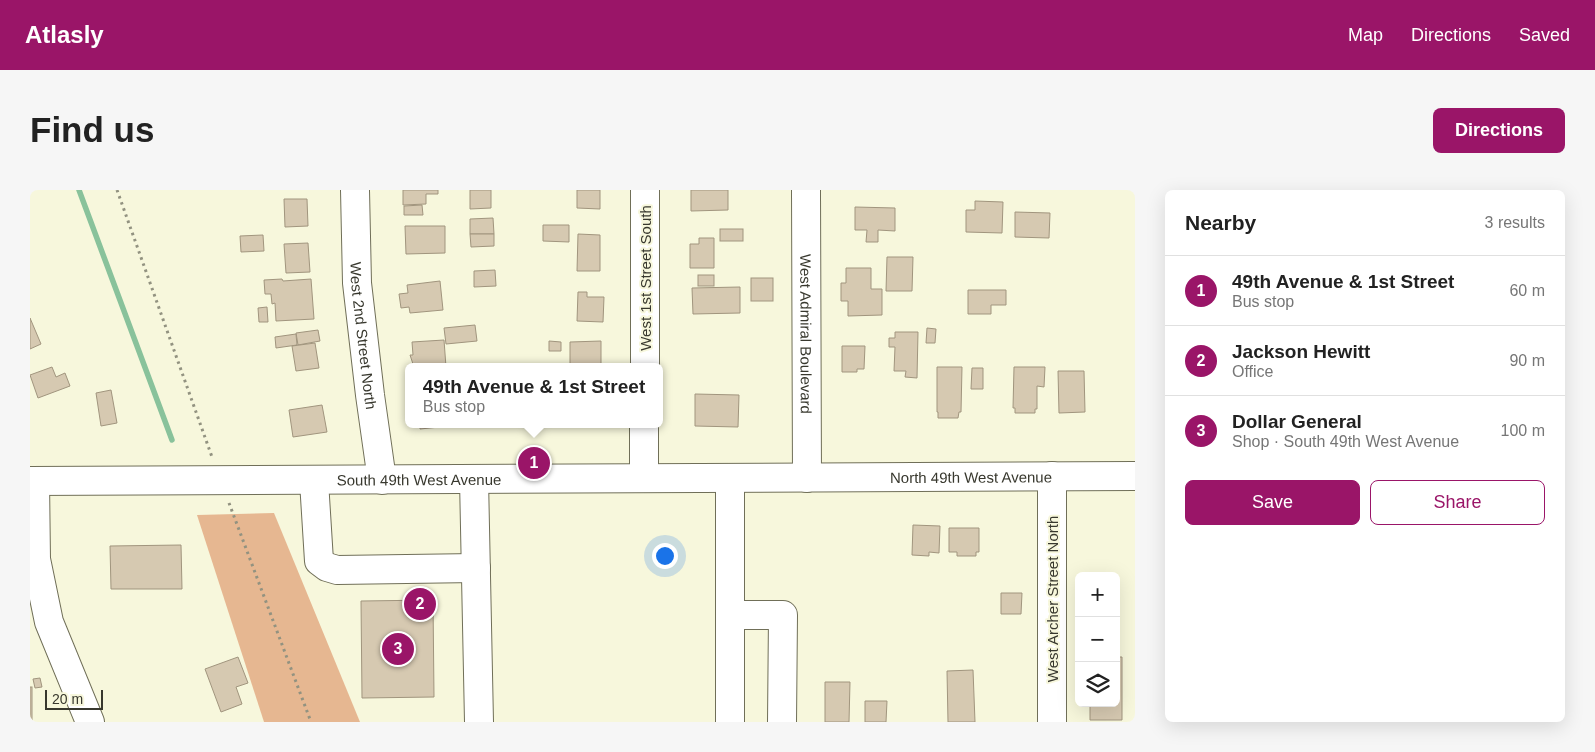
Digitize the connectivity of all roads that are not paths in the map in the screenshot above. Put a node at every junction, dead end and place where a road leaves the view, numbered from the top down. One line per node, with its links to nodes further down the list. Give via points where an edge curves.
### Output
1 (355, 190): 12 (street, West 2nd Street North, via 357,283)
2 (645, 190): 4 (street, West 1st Street South)
3 (806, 190): 10 (street, West Admiral Boulevard)
4 (644, 363)
5 (644, 428): 8 (street)
6 (1052, 476): 7 (street, North 49th West Avenue); 10 (street, North 49th West Avenue); 22 (street, West Archer Street North)
7 (1135, 476)
8 (644, 478): 9 (street, South 49th West Avenue); 11 (street, South 49th West Avenue)
9 (730, 478): 10 (street, South 49th West Avenue); 17 (street)
10 (807, 478)
11 (474, 479): 12 (street, South 49th West Avenue); 15 (street)
12 (382, 480): 14 (street, South 49th West Avenue)
13 (32, 481): 14 (street, South 49th West Avenue); 16 (street)
14 (314, 481): 15 (street, via 319,561 327,567 337,570)
15 (476, 568): 19 (street)
16 (37, 597): 18 (street)
17 (730, 615): 20 (street); 21 (street, via 783,615)
18 (90, 722)
19 (479, 722)
20 (730, 722)
21 (782, 722)
22 (1052, 722)

